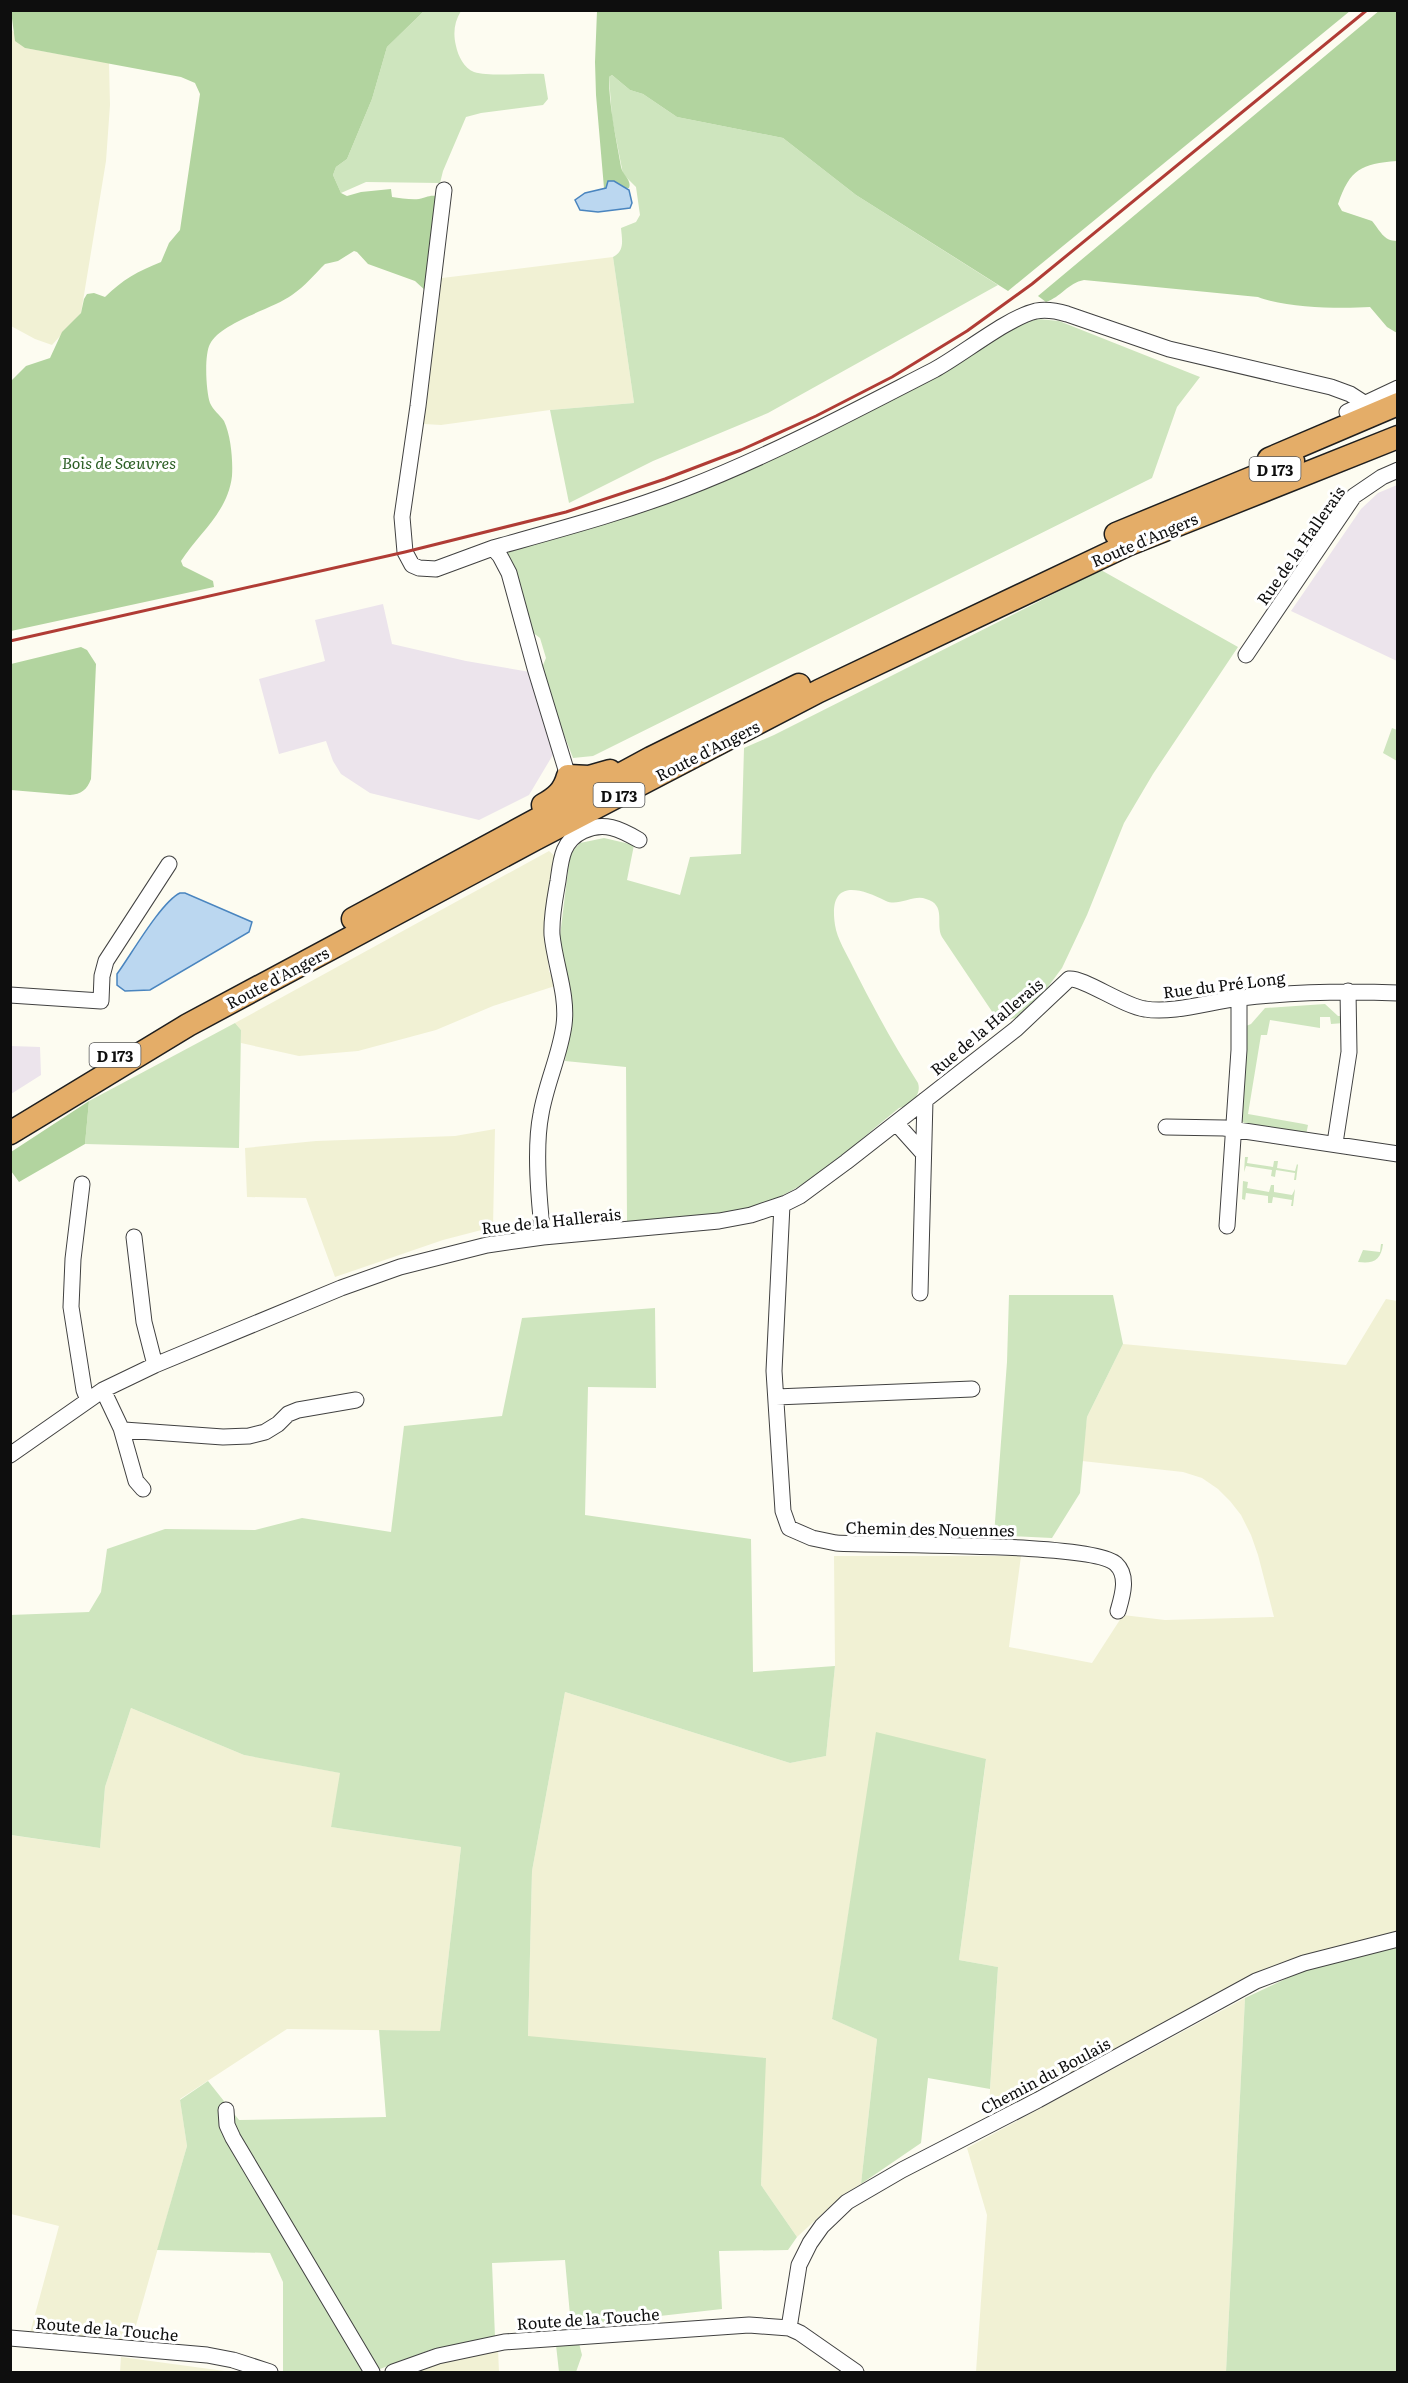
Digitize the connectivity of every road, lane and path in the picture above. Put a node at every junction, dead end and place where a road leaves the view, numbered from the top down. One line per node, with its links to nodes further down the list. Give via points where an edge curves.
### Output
1 (444, 190): 12 (street, via 402,518 405,552 414,567 436,569)
2 (1398, 388): 3 (street)
3 (1364, 403): 5 (street); 12 (street, via 1331,387 1169,349 1067,314 1038,311 1017,319 865,406 684,489 595,520)
4 (1398, 404): 11 (highway, via 1166,504)
5 (1347, 412)
6 (1398, 420): 11 (highway, Route d'Angers / D 173)
7 (1398, 437): 10 (highway, Route d'Angers / D 173)
8 (1398, 452): 10 (highway, via 1272,494)
9 (1398, 470): 13 (street, Rue de la Hallerais, via 1354,496)
10 (1248, 496): 29 (highway, Route d'Angers / D 173, via 1068,571 809,697 524,844 188,1025)
11 (1152, 517): 14 (highway, Route d'Angers / D 173)
12 (493, 548): 15 (street, via 509,573)
13 (1246, 655)
14 (651, 758): 15 (highway, via 589,777); 17 (highway, Route d'Angers / D 173)
15 (568, 776): 17 (highway, via 563,790 554,799 478,842)
16 (639, 840): 37 (street, via 617,828 588,829 571,838 562,853 552,935 564,1002 564,1025 538,1131)
17 (468, 855): 25 (highway, Route d'Angers / D 173)
18 (169, 864): 22 (street, via 106,962 101,1001)
19 (1063, 983): 23 (street, Rue du Pré Long, via 1076,979 1125,1004 1152,1010); 24 (street, Rue de la Hallerais, via 1016,1029)
20 (1348, 991): 21 (street, Rue du Pré Long); 23 (street, Rue du Pré Long); 30 (street, via 1349,1052)
21 (1398, 993)
22 (10, 995)
23 (1239, 998): 28 (street)
24 (925, 1100): 26 (street, Rue de la Hallerais); 31 (street)
25 (11, 1115)
26 (896, 1123): 31 (street); 34 (street, Rue de la Hallerais, via 810,1189)
27 (1166, 1127): 28 (street)
28 (1235, 1129): 30 (street); 35 (street)
29 (10, 1133)
30 (1335, 1143): 32 (street)
31 (922, 1152): 38 (street)
32 (1398, 1154)
33 (82, 1184): 43 (street, via 71,1307)
34 (782, 1205): 37 (street, Rue de la Hallerais, via 719,1221); 42 (street, Chemin des Nouennes)
35 (1227, 1226)
36 (134, 1237): 39 (street, via 144,1322)
37 (543, 1237): 39 (street, Rue de la Hallerais, via 468,1248 400,1267 341,1287)
38 (920, 1293)
39 (155, 1365): 41 (street, Rue de la Hallerais)
40 (972, 1389): 42 (street)
41 (103, 1390): 43 (street, Rue de la Hallerais); 45 (street)
42 (776, 1397): 48 (street, Chemin des Nouennes, via 783,1511 789,1528 836,1543 1053,1549 1106,1558 1116,1563 1124,1581)
43 (88, 1400): 46 (street, Rue de la Hallerais)
44 (356, 1400): 45 (street, via 298,1410 266,1432 249,1436 199,1436)
45 (121, 1428): 47 (street, via 136,1481)
46 (10, 1455)
47 (142, 1489)
48 (1118, 1611)
49 (1398, 1939): 51 (street, Chemin du Boulais, via 1304,1963 1256,1981 847,2202 822,2226 799,2265)
50 (226, 2110): 54 (street, via 233,2138)
51 (789, 2328): 55 (street, Route de la Touche, via 749,2325 504,2342 438,2356); 56 (street)
52 (10, 2338): 53 (street, Route de la Touche, via 207,2355)
53 (270, 2373)
54 (372, 2373)
55 (393, 2373)
56 (856, 2373)

